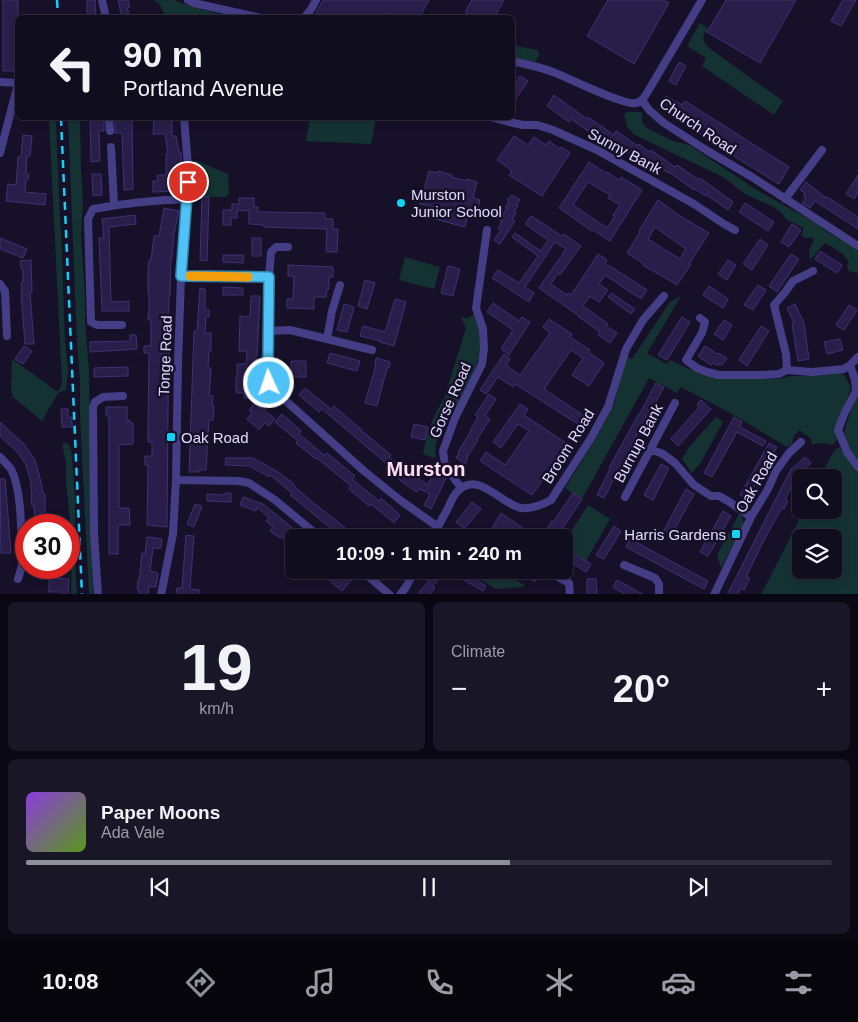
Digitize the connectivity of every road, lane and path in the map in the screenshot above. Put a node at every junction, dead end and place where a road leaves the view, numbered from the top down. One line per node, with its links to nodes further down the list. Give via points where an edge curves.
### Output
1 (102, 0): 5 (street)
2 (188, 0): 6 (street)
3 (316, 0): 7 (street)
4 (702, 0): 12 (street)
5 (105, 15)
6 (247, 15)
7 (306, 15)
8 (515, 62): 12 (street, Church Road, via 553,72 623,102)
9 (0, 82): 10 (street)
10 (15, 84)
11 (15, 96): 19 (street)
12 (642, 100): 21 (street, Church Road, via 664,123)
13 (109, 120): 16 (street)
14 (184, 120): 20 (street, Tonge Road)
15 (502, 120): 24 (street, Sunny Bank, via 553,130 597,150)
16 (110, 131)
17 (111, 147): 22 (street)
18 (822, 150): 21 (street)
19 (0, 153)
20 (187, 199): 22 (street); 28 (street, Tonge Road)
21 (785, 199): 25 (street, Church Road)
22 (114, 205): 34 (street, via 93,209 88,219 91,314 92,322 97,325)
23 (487, 230): 49 (street, Gorse Road, via 476,308 483,329 482,364 455,418 443,451 446,466)
24 (735, 230)
25 (858, 246)
26 (288, 247): 29 (street, via 276,247 271,252)
27 (814, 271): 41 (street, via 793,281 774,305)
28 (181, 276): 29 (street); 48 (street, Tonge Road)
29 (269, 277): 35 (street)
30 (0, 284): 36 (street, via 5,291)
31 (340, 285): 37 (street)
32 (664, 296): 49 (street, Broom Road, via 626,349 608,407 551,500 543,505 521,508 473,484)
33 (700, 318): 41 (street, via 705,322 702,333 686,360 697,368 719,375 779,374)
34 (122, 325)
35 (269, 331): 37 (street, via 290,330); 53 (street, via 269,383 364,472)
36 (7, 336)
37 (327, 340): 38 (street)
38 (372, 350)
39 (858, 357): 40 (street)
40 (850, 365): 41 (street, via 844,369 812,372); 47 (street, via 856,391 838,430 847,452)
41 (787, 370)
42 (123, 396): 59 (street, via 103,397 94,402 93,407)
43 (675, 403): 45 (street, Burnup Bank)
44 (801, 442): 52 (street, Oak Road, via 776,471)
45 (650, 449): 50 (street, Burnup Bank); 52 (street, via 676,464 694,485 711,496 728,501)
46 (0, 457): 51 (street, via 16,480)
47 (858, 467)
48 (176, 480): 54 (street, via 249,483); 60 (street, Tonge Road, via 173,534)
49 (461, 488): 53 (street)
50 (625, 497)
51 (19, 514)
52 (751, 517): 65 (street, Oak Road)
53 (438, 527)
54 (310, 529)
55 (624, 565): 64 (street, via 655,578)
56 (372, 579): 61 (street)
57 (410, 579): 62 (street)
58 (562, 579): 63 (street, via 569,583)
59 (98, 594)
60 (161, 594)
61 (390, 594)
62 (400, 594)
63 (570, 594)
64 (659, 594)
65 (714, 594)

